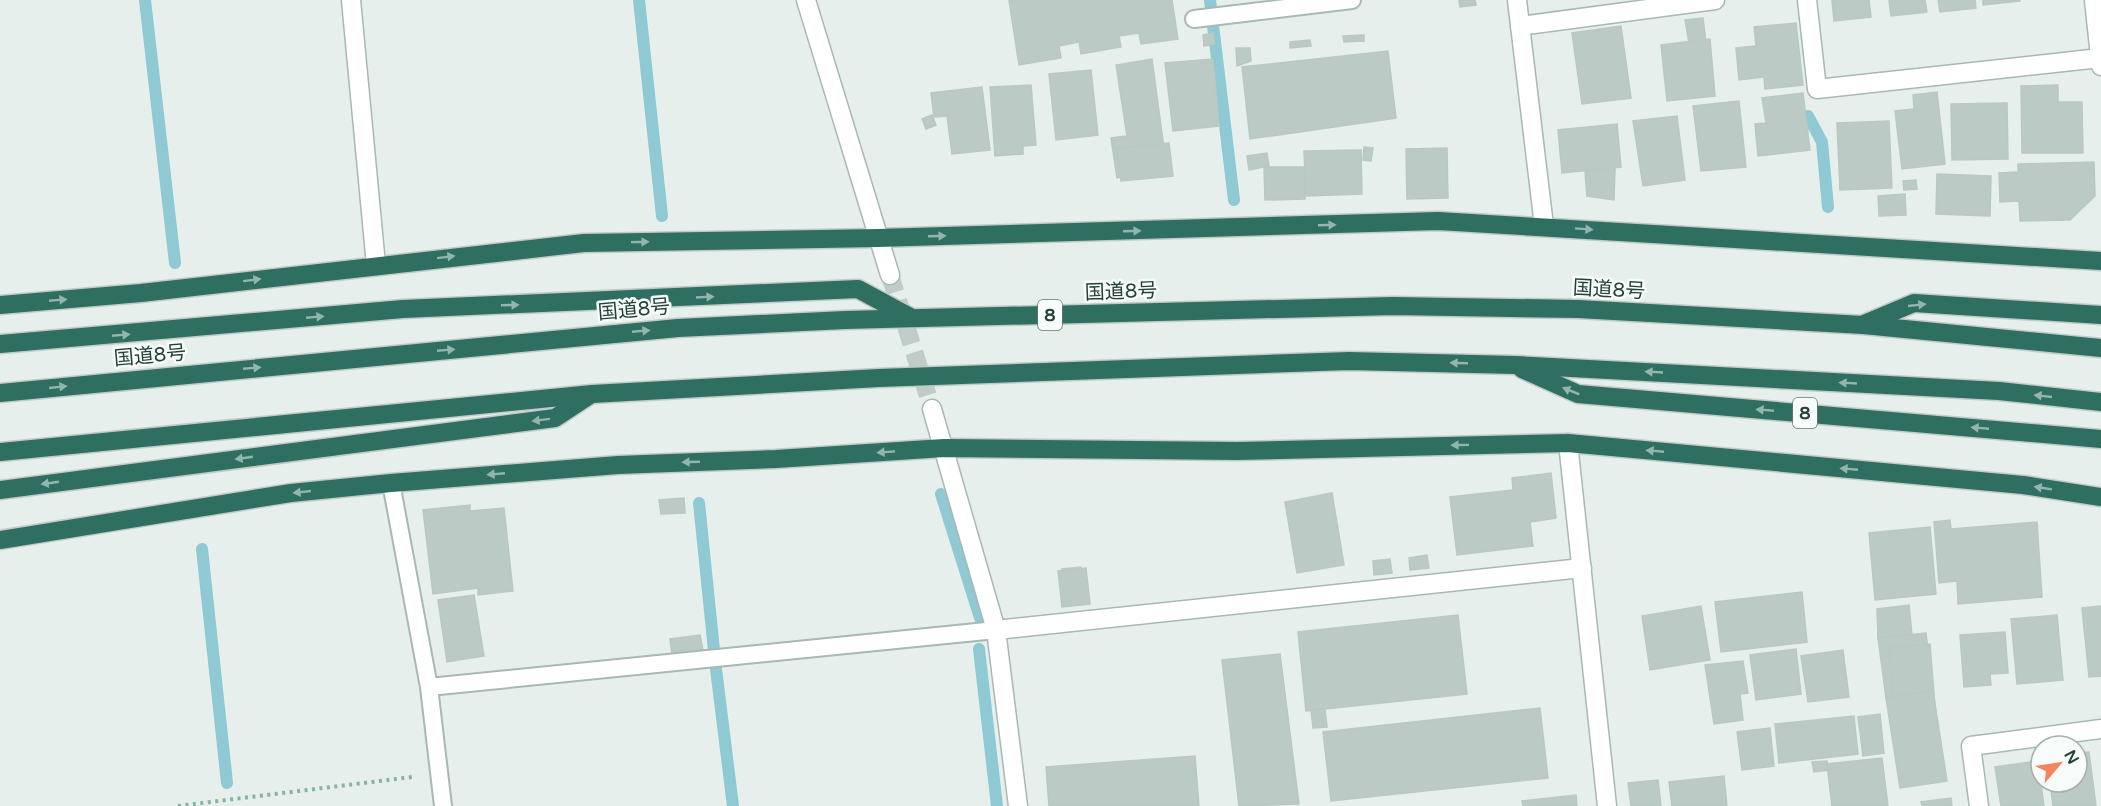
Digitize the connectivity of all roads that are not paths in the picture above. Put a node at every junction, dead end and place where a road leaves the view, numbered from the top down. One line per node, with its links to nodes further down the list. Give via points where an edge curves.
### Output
1 (351, 0): 14 (street)
2 (806, 0): 12 (street)
3 (1352, 0): 8 (lane)
4 (1517, 0): 9 (street)
5 (1715, 0): 9 (street)
6 (1807, 0): 10 (street, via 1817,89)
7 (2094, 0): 10 (street)
8 (1199, 18)
9 (1520, 26): 11 (street)
10 (2101, 62)
11 (1544, 226): 12 (highway, one-way to 11, via 1438,221); 13 (highway, one-way to 13)
12 (878, 238): 14 (highway, one-way to 12, via 584,243); 15 (street)
13 (2101, 261)
14 (376, 265): 16 (highway, one-way to 14)
15 (890, 275)
16 (0, 305)
17 (2101, 315): 19 (highway, 8, one-way to 17, via 1914,303)
18 (913, 319): 19 (highway, 国道8号 / 8, via 1393,306 1578,309); 20 (highway, one-way to 18, via 403,309 858,289); 23 (highway, 国道8号 / 8, one-way to 18, via 678,328)
19 (1863, 325): 21 (highway, 国道8号 / 8)
20 (0, 344)
21 (2101, 348)
22 (1515, 365): 24 (highway, 8, one-way to 24, via 1349,360 879,378); 25 (highway, 8, one-way to 22, via 1999,391); 27 (highway, 8, one-way to 22, via 1578,394)
23 (0, 393)
24 (592, 394): 30 (highway, 8); 32 (highway, one-way to 32, via 555,418)
25 (2101, 402)
26 (932, 410): 29 (street)
27 (2101, 438)
28 (1568, 443): 29 (highway, one-way to 29, via 1237,451); 33 (highway, one-way to 28, via 2023,485); 35 (street)
29 (944, 448): 31 (highway, one-way to 31, via 618,465); 36 (street)
30 (0, 452)
31 (391, 483): 34 (highway, one-way to 34, via 291,493); 37 (lane)
32 (0, 490)
33 (2101, 497)
34 (0, 540)
35 (1582, 568): 36 (street); 41 (street)
36 (996, 630): 37 (lane); 40 (street)
37 (429, 687): 39 (lane)
38 (2101, 729): 42 (street, via 1971,746)
39 (443, 806)
40 (1018, 806)
41 (1607, 806)
42 (1979, 806)

